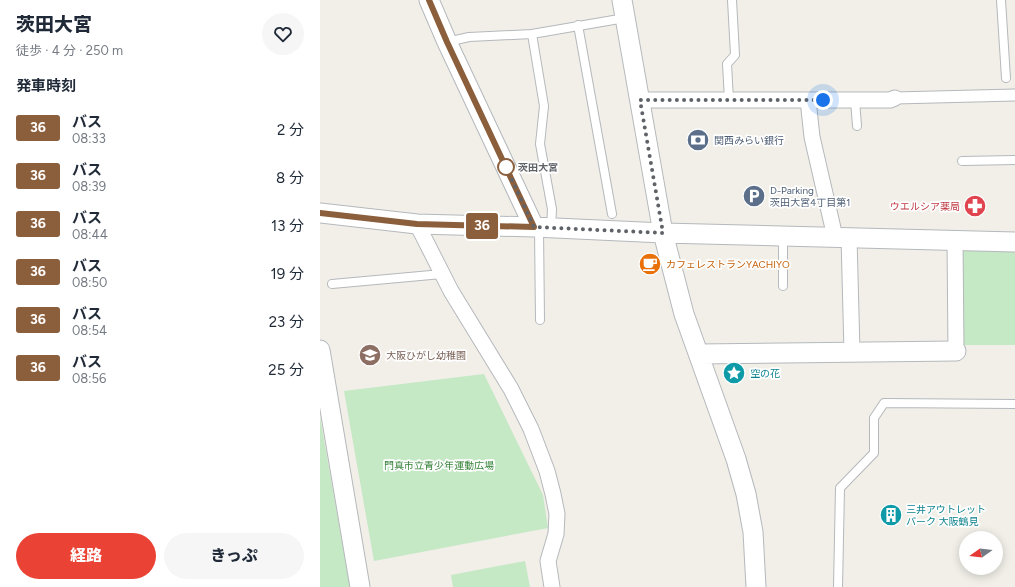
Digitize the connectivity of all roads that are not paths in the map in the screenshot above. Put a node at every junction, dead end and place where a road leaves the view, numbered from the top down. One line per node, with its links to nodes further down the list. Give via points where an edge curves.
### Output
1 (429, 0): 7 (street)
2 (732, 0): 12 (lane, via 735,55 727,64)
3 (1001, 0): 8 (lane)
4 (623, 9): 5 (lane); 11 (street)
5 (578, 25): 6 (lane); 19 (lane)
6 (532, 34): 7 (lane, via 469,37); 21 (lane, via 544,106 540,144 552,209)
7 (447, 42): 21 (street)
8 (1006, 78)
9 (1015, 95): 10 (street)
10 (895, 98): 14 (street)
11 (640, 100): 12 (street); 22 (street)
12 (729, 100): 13 (street)
13 (808, 100): 14 (street); 24 (street, via 812,137)
14 (855, 100): 15 (lane)
15 (857, 126)
16 (1015, 160): 17 (lane)
17 (962, 161)
18 (320, 213): 20 (street)
19 (612, 214)
20 (417, 224): 21 (street); 27 (street)
21 (541, 228): 22 (street); 30 (lane)
22 (663, 233): 23 (street); 34 (street, via 684,314)
23 (783, 236): 24 (street); 29 (lane)
24 (842, 237): 25 (street); 33 (street)
25 (956, 240): 26 (street); 32 (street)
26 (1015, 242)
27 (442, 274): 28 (lane); 37 (street, via 511,389 547,471 554,494 556,514 556,534 548,561)
28 (332, 284)
29 (783, 286)
30 (540, 320)
31 (320, 350): 36 (street)
32 (956, 351): 33 (street)
33 (852, 352): 34 (street)
34 (699, 354): 38 (street, via 746,494 753,532)
35 (1015, 404): 39 (lane, via 884,403 874,418 874,453 840,488)
36 (360, 587)
37 (552, 587)
38 (756, 587)
39 (838, 587)

